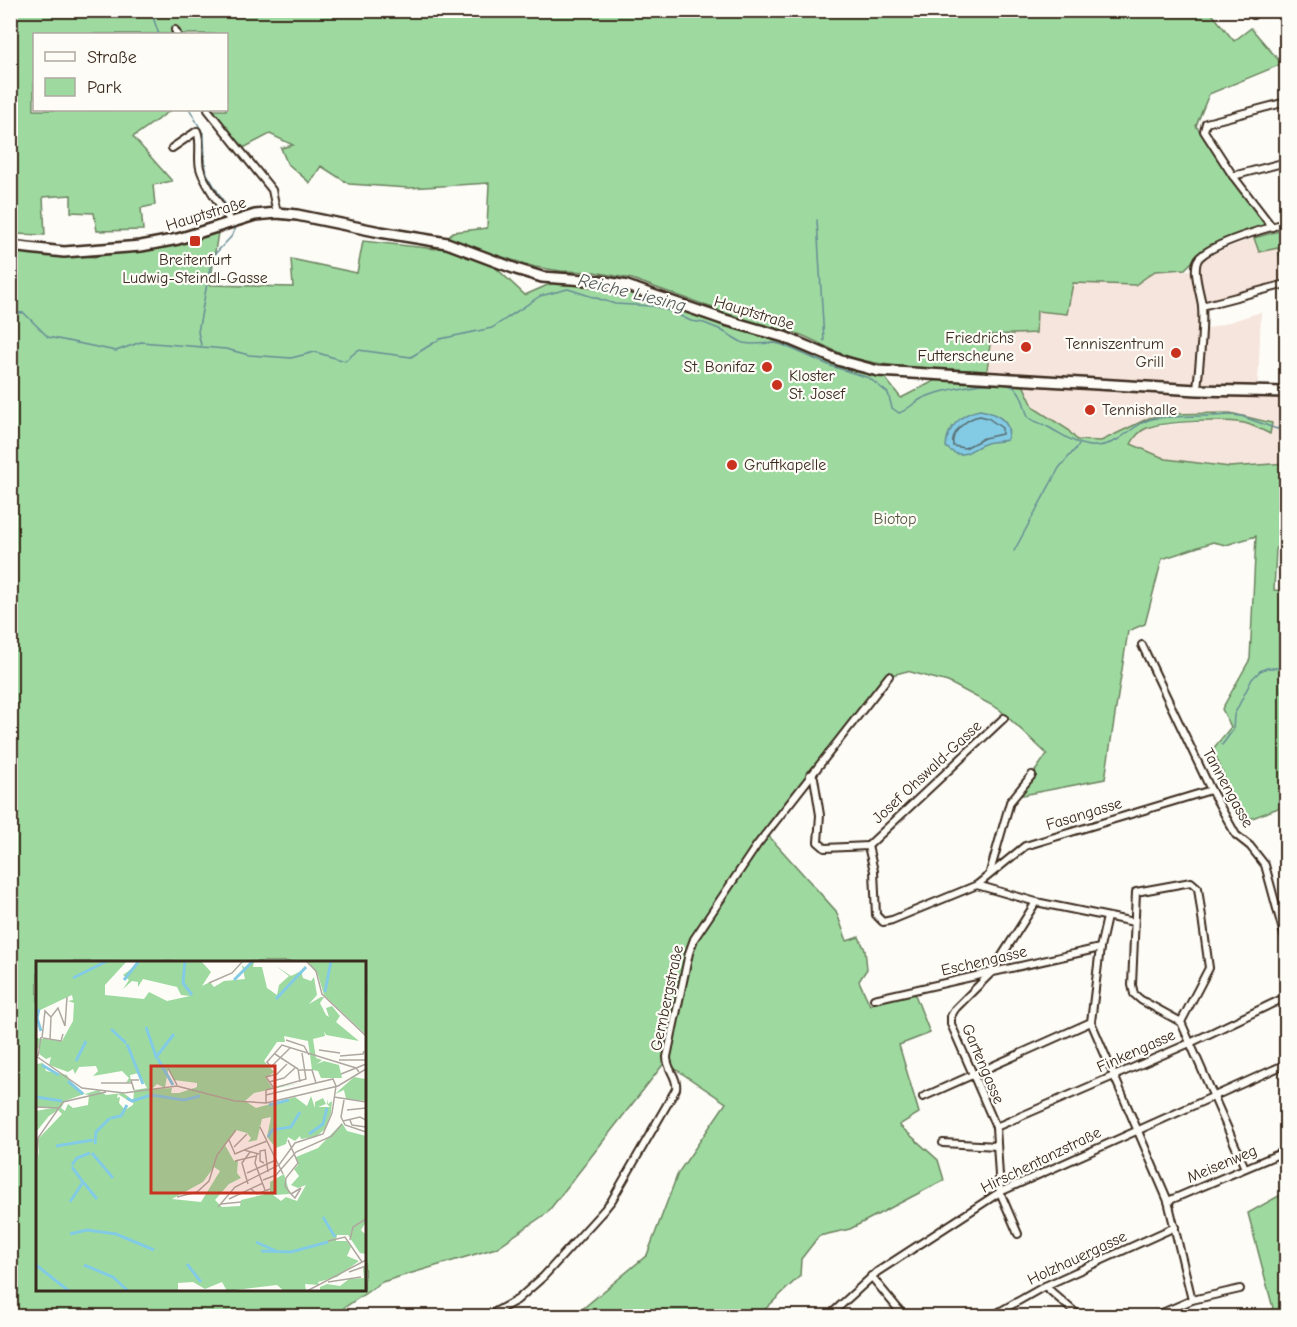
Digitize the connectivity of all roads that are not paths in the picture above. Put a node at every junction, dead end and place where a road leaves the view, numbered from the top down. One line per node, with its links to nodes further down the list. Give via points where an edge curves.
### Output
1 (1287, 102): 5 (street, via 1206,123 1204,131)
2 (209, 111): 6 (street, via 272,190)
3 (172, 148): 7 (street, via 197,131 200,170)
4 (1287, 162): 5 (street)
5 (1233, 177): 9 (street)
6 (277, 213): 7 (main road, Hauptstraße); 13 (main road, Hauptstraße, via 447,243 542,277 627,286 872,370)
7 (231, 222): 10 (main road, Hauptstraße, via 141,246 75,252)
8 (1287, 223): 9 (street)
9 (1272, 227): 12 (street, via 1200,256 1196,270)
10 (10, 246)
11 (1287, 285): 12 (street)
12 (1202, 306): 13 (street)
13 (1197, 390): 14 (main road, Hauptstraße)
14 (1287, 393)
15 (1142, 645): 20 (street, Tannengasse)
16 (889, 676): 18 (street, Gernbergstraße)
17 (1004, 718): 21 (street, Josef Ohswald-Gasse)
18 (810, 775): 21 (street, via 820,808 820,845); 54 (street, Gernbergstraße, via 757,844 691,946 667,1057 675,1090 608,1205 543,1277)
19 (1032, 775): 22 (street, via 1010,802)
20 (1211, 790): 22 (street, Fasangasse, via 1025,846); 27 (street, Tannengasse, via 1236,835 1265,865)
21 (868, 846): 23 (street, via 874,871 876,915 883,922)
22 (990, 872): 23 (street, Fasangasse)
23 (977, 885): 24 (street)
24 (1036, 902): 25 (street); 29 (street, Gartengasse)
25 (1107, 917): 26 (street); 28 (street)
26 (1134, 922): 33 (street, via 1134,994); 33 (street, via 1136,892 1191,882 1198,888 1209,968)
27 (1287, 942)
28 (1100, 948): 29 (street, Eschengasse); 32 (street)
29 (992, 973): 31 (street, Eschengasse); 36 (street, Gartengasse, via 951,1016)
30 (1287, 997): 34 (street, Finkengasse)
31 (874, 999)
32 (1090, 1022): 36 (street); 37 (street)
33 (1181, 1022): 34 (street)
34 (1190, 1043): 37 (street, Finkengasse); 38 (street)
35 (1287, 1064): 38 (street, Hirschentanzstraße)
36 (972, 1074): 39 (street); 40 (street, Gartengasse)
37 (1113, 1076): 40 (street, Finkengasse); 41 (street)
38 (1214, 1096): 41 (street, Hirschentanzstraße); 45 (street)
39 (922, 1097)
40 (996, 1127): 43 (street, Gartengasse)
41 (1137, 1130): 46 (street, Hirschentanzstraße); 47 (street)
42 (943, 1143): 43 (street)
43 (997, 1146): 46 (street, Gartengasse)
44 (1287, 1151): 45 (street, Meisenweg)
45 (1245, 1168): 47 (street, Meisenweg)
46 (1000, 1192): 49 (street, Gartengasse); 50 (street, Hirschentanzstraße)
47 (1168, 1201): 48 (street)
48 (1175, 1227): 51 (street, Holzhauergasse); 53 (street)
49 (1018, 1234)
50 (871, 1276): 57 (street, Hirschentanzstraße); 58 (street)
51 (1045, 1286): 59 (street, Holzhauergasse); 60 (street)
52 (1240, 1288): 53 (street)
53 (1192, 1300): 61 (street)
54 (506, 1307): 55 (street, Gernbergstraße); 56 (street)
55 (488, 1317)
56 (499, 1317)
57 (829, 1317)
58 (904, 1317)
59 (992, 1317)
60 (1079, 1317)
61 (1155, 1317)

